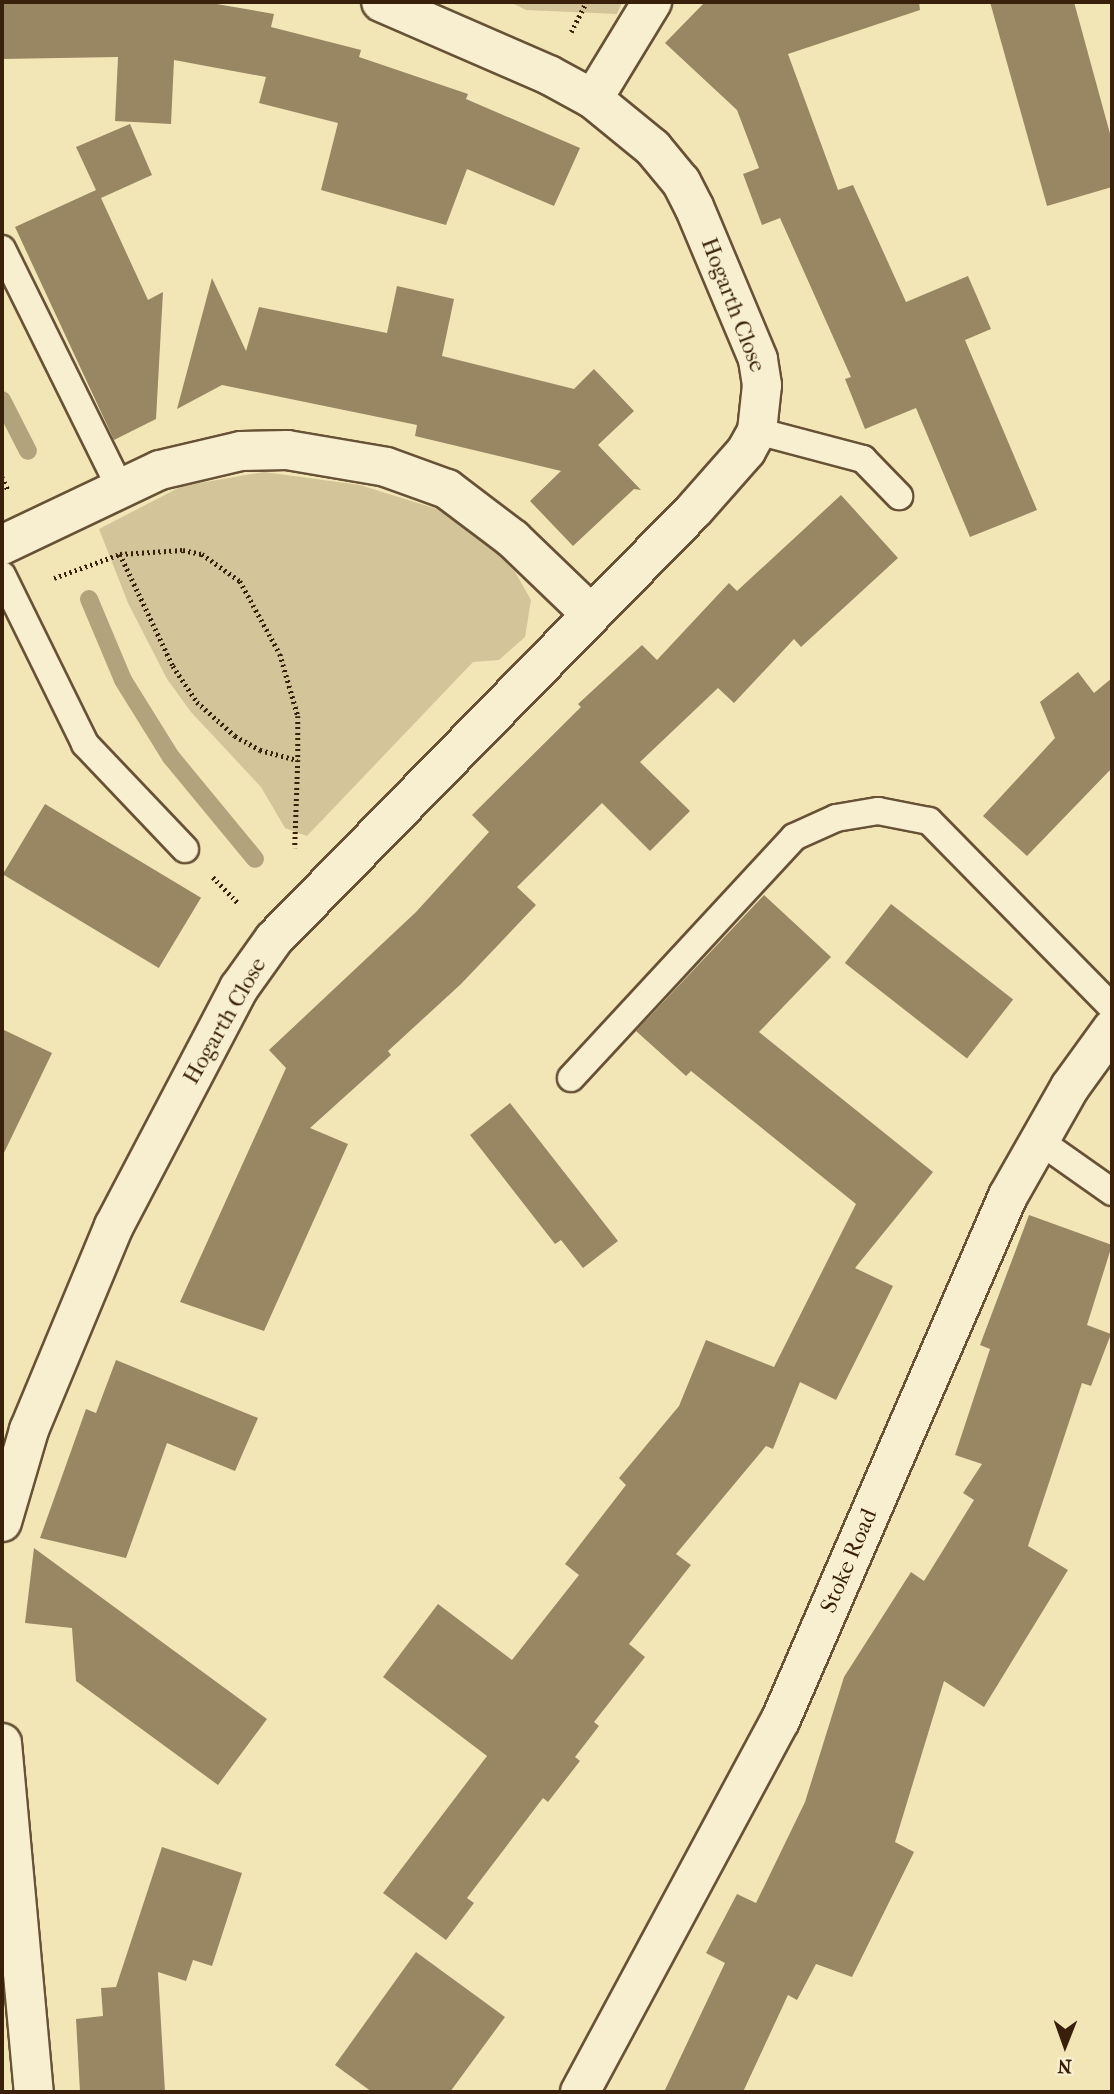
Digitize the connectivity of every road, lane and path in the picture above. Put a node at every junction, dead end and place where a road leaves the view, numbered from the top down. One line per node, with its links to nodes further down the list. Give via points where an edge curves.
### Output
1 (381, 2): 3 (street, Hogarth Close)
2 (652, 2): 3 (street)
3 (593, 99): 5 (street, Hogarth Close, via 653,148 681,182 694,207 758,359 762,385)
4 (2, 249): 7 (lane)
5 (757, 431): 8 (lane, via 863,459); 12 (street, Hogarth Close, via 740,458 694,510)
6 (2, 477): 9 (path)
7 (119, 486): 9 (street); 12 (street, via 200,458 241,451 287,450 386,467 447,489 480,512)
8 (899, 496)
9 (15, 538): 10 (path, via 55,581)
10 (120, 554): 13 (path, via 173,666 197,702 243,741); 13 (path, via 183,550 202,555 240,581 280,654 298,716)
11 (2, 575): 14 (lane, via 85,744)
12 (590, 613): 16 (street, Hogarth Close)
13 (298, 760): 15 (path)
14 (185, 849): 16 (path)
15 (295, 854)
16 (274, 939): 22 (street, Hogarth Close, via 239,988 114,1226 29,1430)
17 (1112, 1007): 19 (lane, via 929,821 878,811 836,818 794,836)
18 (1112, 1029): 20 (street, Stoke Road)
19 (571, 1077)
20 (1037, 1139): 21 (lane); 25 (street, Stoke Road, via 980,1254 780,1721)
21 (1112, 1192)
22 (2, 1521)
23 (2, 1743): 24 (street)
24 (34, 2092)
25 (580, 2092)

